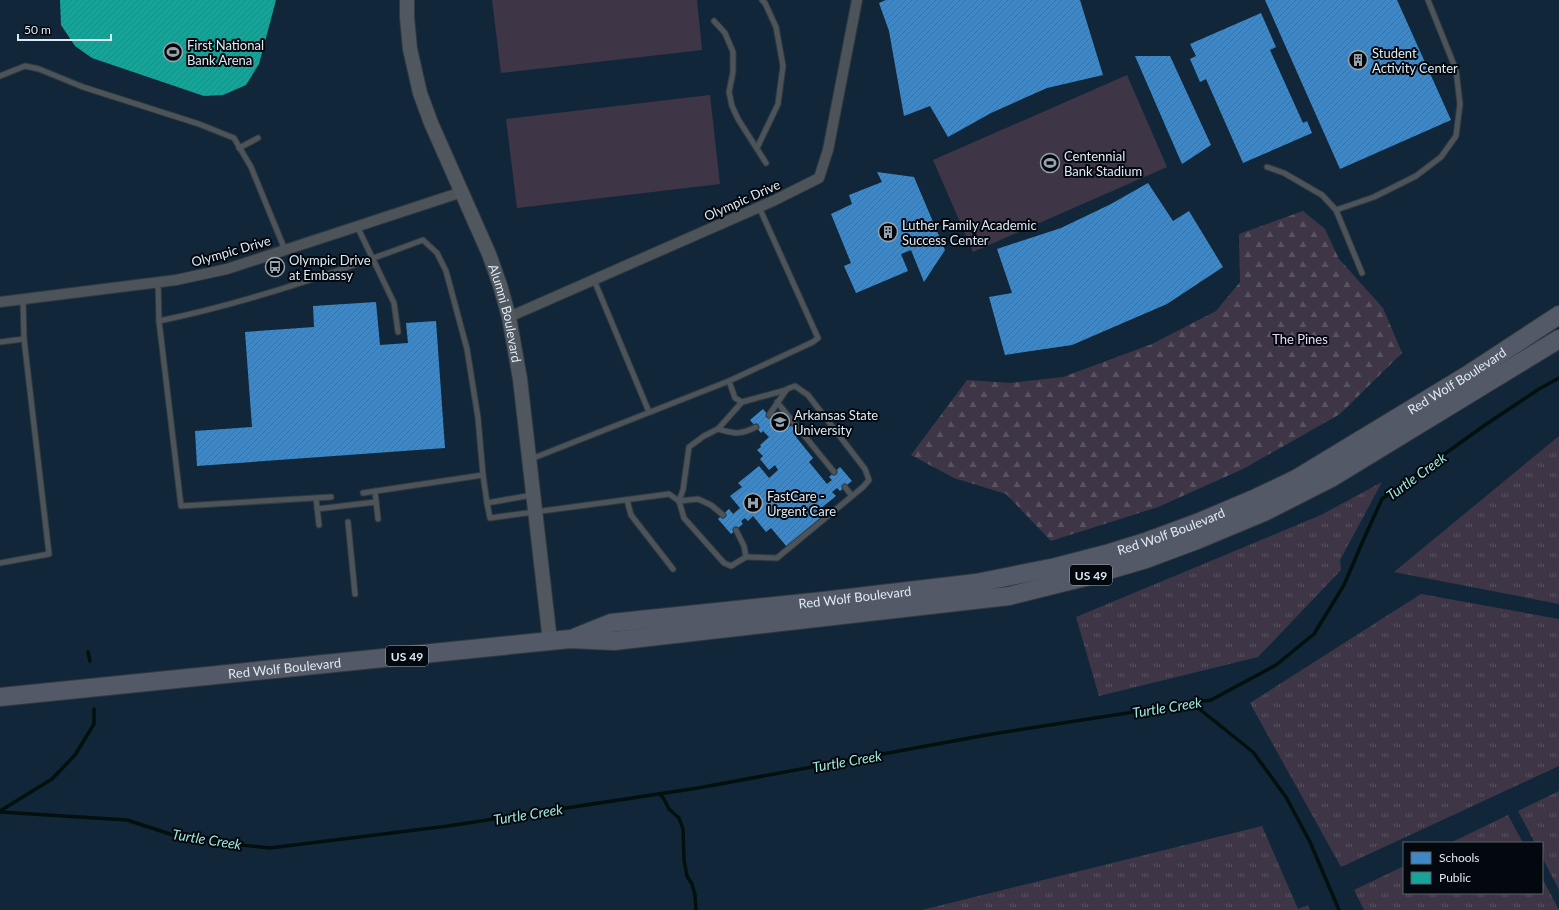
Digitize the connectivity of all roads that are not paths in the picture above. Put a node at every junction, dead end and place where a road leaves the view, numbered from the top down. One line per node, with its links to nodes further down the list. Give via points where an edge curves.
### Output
1 (407, 0): 12 (street, Alumni Boulevard, via 410,49 420,93)
2 (762, 0): 9 (lane, via 776,27 783,66 778,104)
3 (857, 0): 13 (street, Olympic Drive, via 828,150 819,178)
4 (1428, 0): 14 (lane, via 1456,70 1460,104 1456,136 1440,157 1416,176 1374,197)
5 (714, 21): 9 (lane, via 725,33 732,52 733,72 729,92 732,106)
6 (0, 76): 8 (lane, via 26,66 39,69 83,87 199,124 234,138)
7 (258, 138): 8 (lane)
8 (240, 148): 16 (lane, via 251,167)
9 (757, 148): 10 (lane)
10 (766, 163)
11 (1267, 167): 14 (lane, via 1284,173 1322,195)
12 (462, 192): 15 (street, Olympic Drive); 24 (street, Alumni Boulevard, via 489,254)
13 (759, 207): 19 (street, Olympic Drive); 30 (lane, via 818,338)
14 (1336, 210): 18 (lane)
15 (357, 226): 16 (street, Olympic Drive); 17 (lane)
16 (285, 250): 20 (street, Olympic Drive, via 227,268)
17 (372, 259): 25 (lane, via 286,288); 26 (lane, via 394,304); 40 (lane, via 423,240 436,254 446,271 467,349 478,418)
18 (1362, 273)
19 (594, 280): 24 (street, Olympic Drive); 34 (lane)
20 (158, 282): 21 (street, Olympic Drive); 25 (lane)
21 (23, 299): 22 (street, Olympic Drive); 27 (lane)
22 (0, 302)
23 (1559, 315): 63 (highway, Red Wolf Boulevard / US 49, via 1466,376 1296,479 1197,523 1148,541 1056,567 976,583 611,623)
24 (509, 316): 38 (street, Alumni Boulevard, via 520,379)
25 (159, 321): 47 (lane, via 181,506)
26 (398, 332)
27 (24, 339): 29 (lane); 60 (lane, via 50,554)
28 (1559, 339): 63 (highway, Red Wolf Boulevard / US 49, via 1331,478 1264,512 1146,559 1009,596 614,642)
29 (0, 342)
30 (729, 381): 32 (lane, via 735,398); 34 (lane)
31 (786, 390): 32 (lane); 33 (lane); 45 (lane, via 795,386 808,395 865,469 869,480)
32 (742, 402): 37 (lane)
33 (777, 402): 35 (lane); 39 (lane)
34 (649, 412): 38 (lane)
35 (768, 415)
36 (756, 427): 37 (lane, via 743,433 730,433)
37 (718, 429): 49 (lane, via 689,447)
38 (529, 459): 44 (street, Alumni Boulevard)
39 (834, 472)
40 (482, 475): 42 (lane); 51 (lane)
41 (845, 487): 45 (lane)
42 (375, 491): 43 (lane); 50 (lane)
43 (363, 493)
44 (533, 495): 51 (lane); 53 (street, Alumni Boulevard)
45 (852, 496): 59 (lane, via 777,558)
46 (332, 497): 47 (lane)
47 (316, 498): 52 (lane)
48 (627, 500): 49 (lane, via 669,494); 53 (lane); 61 (lane, via 631,515)
49 (679, 501): 54 (lane, via 698,499); 59 (lane, via 684,518 724,563 731,566)
50 (376, 502): 52 (lane); 55 (lane)
51 (487, 503): 53 (lane, via 490,518)
52 (317, 509): 57 (lane)
53 (535, 512): 64 (street, Alumni Boulevard)
54 (723, 515)
55 (378, 519)
56 (348, 522): 62 (lane)
57 (318, 525)
58 (736, 530): 59 (lane)
59 (746, 557)
60 (0, 563)
61 (673, 569)
62 (355, 594)
63 (570, 639): 64 (highway, Red Wolf Boulevard / US 49)
64 (550, 642): 65 (highway, Red Wolf Boulevard / US 49)
65 (0, 697)

